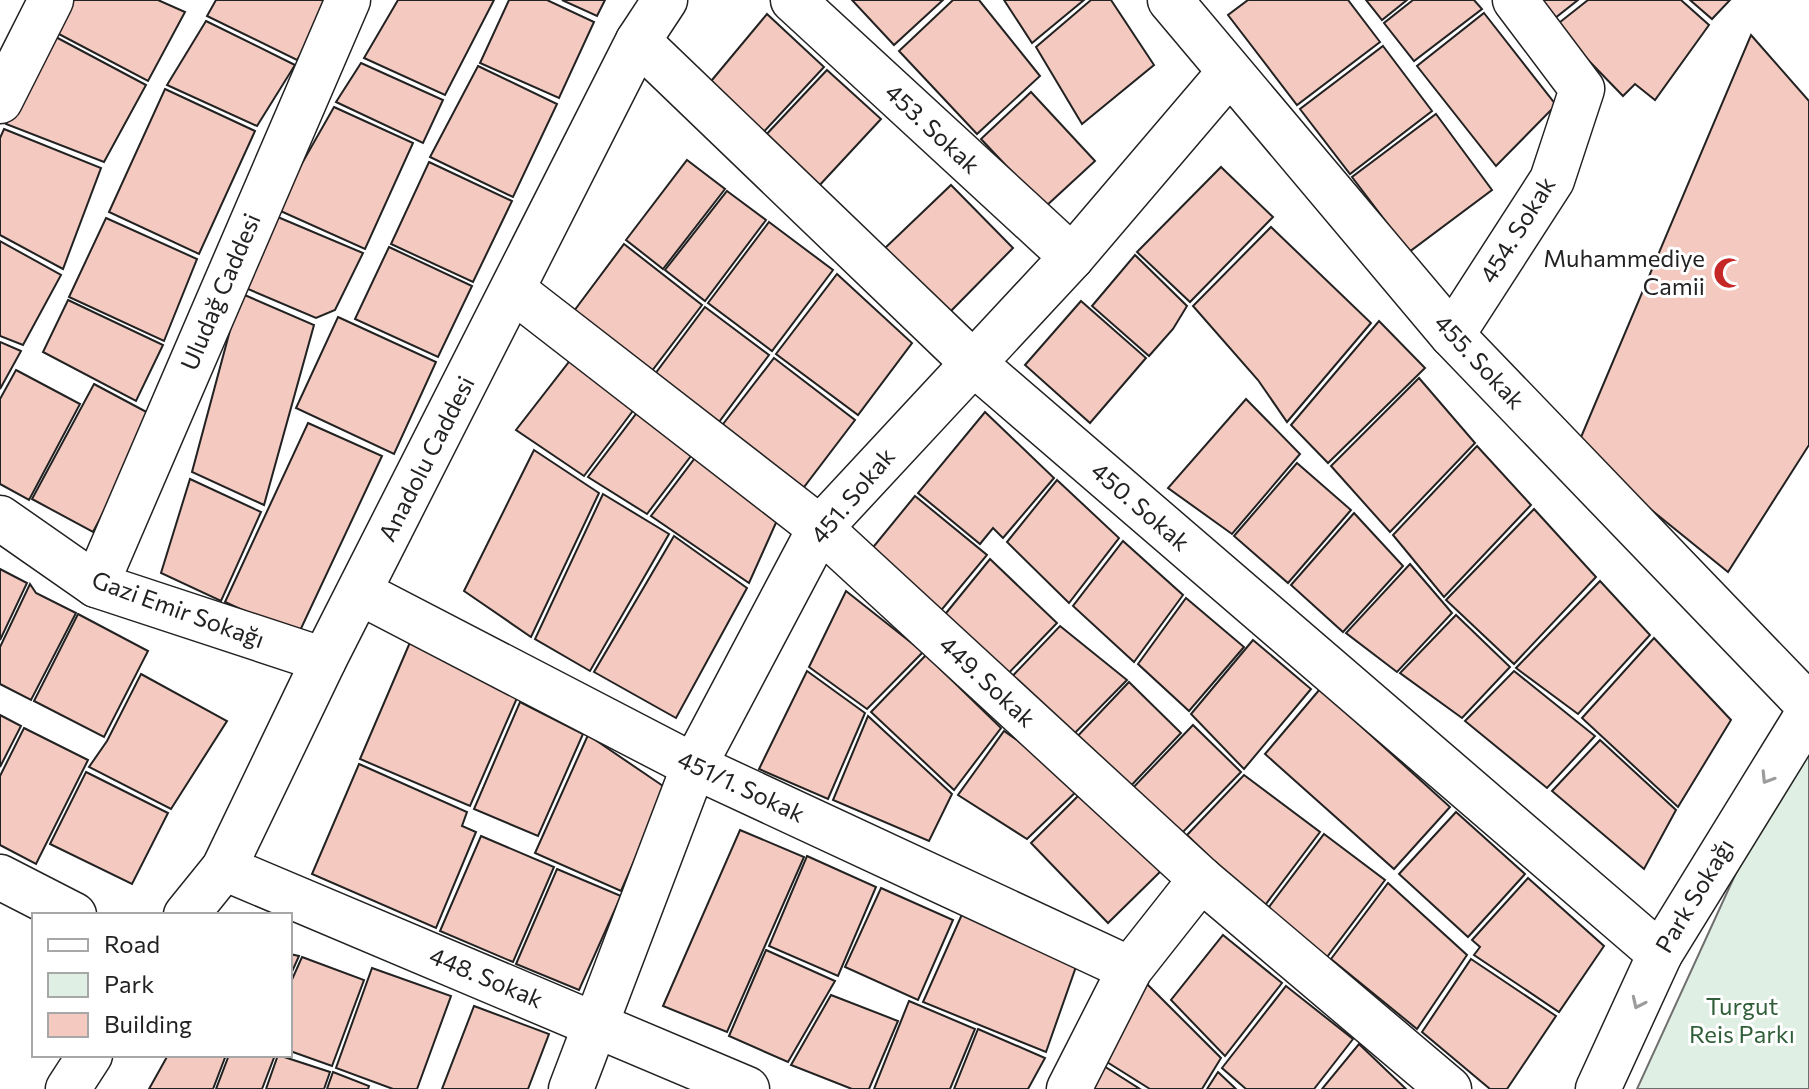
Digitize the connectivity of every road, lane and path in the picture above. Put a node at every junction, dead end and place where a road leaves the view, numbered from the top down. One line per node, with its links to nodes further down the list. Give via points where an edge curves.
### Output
1 (51, 0): 9 (street)
2 (348, 0): 16 (street, Uludağ Caddesi)
3 (665, 0): 7 (street, Anadolu Caddesi)
4 (793, 0): 10 (street, 453. Sokak)
5 (1170, 0): 8 (street, 455. Sokak)
6 (1515, 0): 12 (street, 454. Sokak, via 1582,89 1552,180)
7 (638, 41): 11 (street, Anadolu Caddesi); 13 (street, 450. Sokak)
8 (1228, 74): 10 (street, 451. Sokak); 12 (street, 455. Sokak)
9 (0, 101)
10 (1072, 257): 13 (street, 451. Sokak)
11 (513, 290): 15 (street, 449. Sokak); 17 (street, Anadolu Caddesi)
12 (1452, 335): 19 (street, 455. Sokak)
13 (971, 361): 15 (street, 451. Sokak); 26 (street, 450. Sokak)
14 (0, 518): 16 (street, Gazi Emir Sokağı)
15 (820, 528): 20 (street, 451. Sokak); 23 (street, 449. Sokak)
16 (96, 585): 18 (street, Gazi Emir Sokağı)
17 (359, 592): 18 (street, Anadolu Caddesi); 20 (street, 451/1. Sokak)
18 (324, 660): 21 (street, Anadolu Caddesi)
19 (1809, 709): 26 (street, Park Sokağı, one-way to 26)
20 (694, 766): 27 (street, 451/1. Sokak); 28 (street, 451. Sokak)
21 (224, 868): 25 (street, Anadolu Caddesi); 28 (street, 448. Sokak)
22 (0, 877): 24 (street)
23 (1201, 879): 27 (street); 34 (street, 449. Sokak)
24 (70, 913)
25 (188, 913)
26 (1660, 954): 35 (street, Park Sokağı, one-way to 35)
27 (1130, 969): 33 (street)
28 (596, 1024): 31 (street, 451. Sokak); 32 (street, 448. Sokak)
29 (89, 1057): 30 (street)
30 (68, 1089)
31 (571, 1089)
32 (747, 1089)
33 (1069, 1089)
34 (1449, 1089)
35 (1598, 1089)

